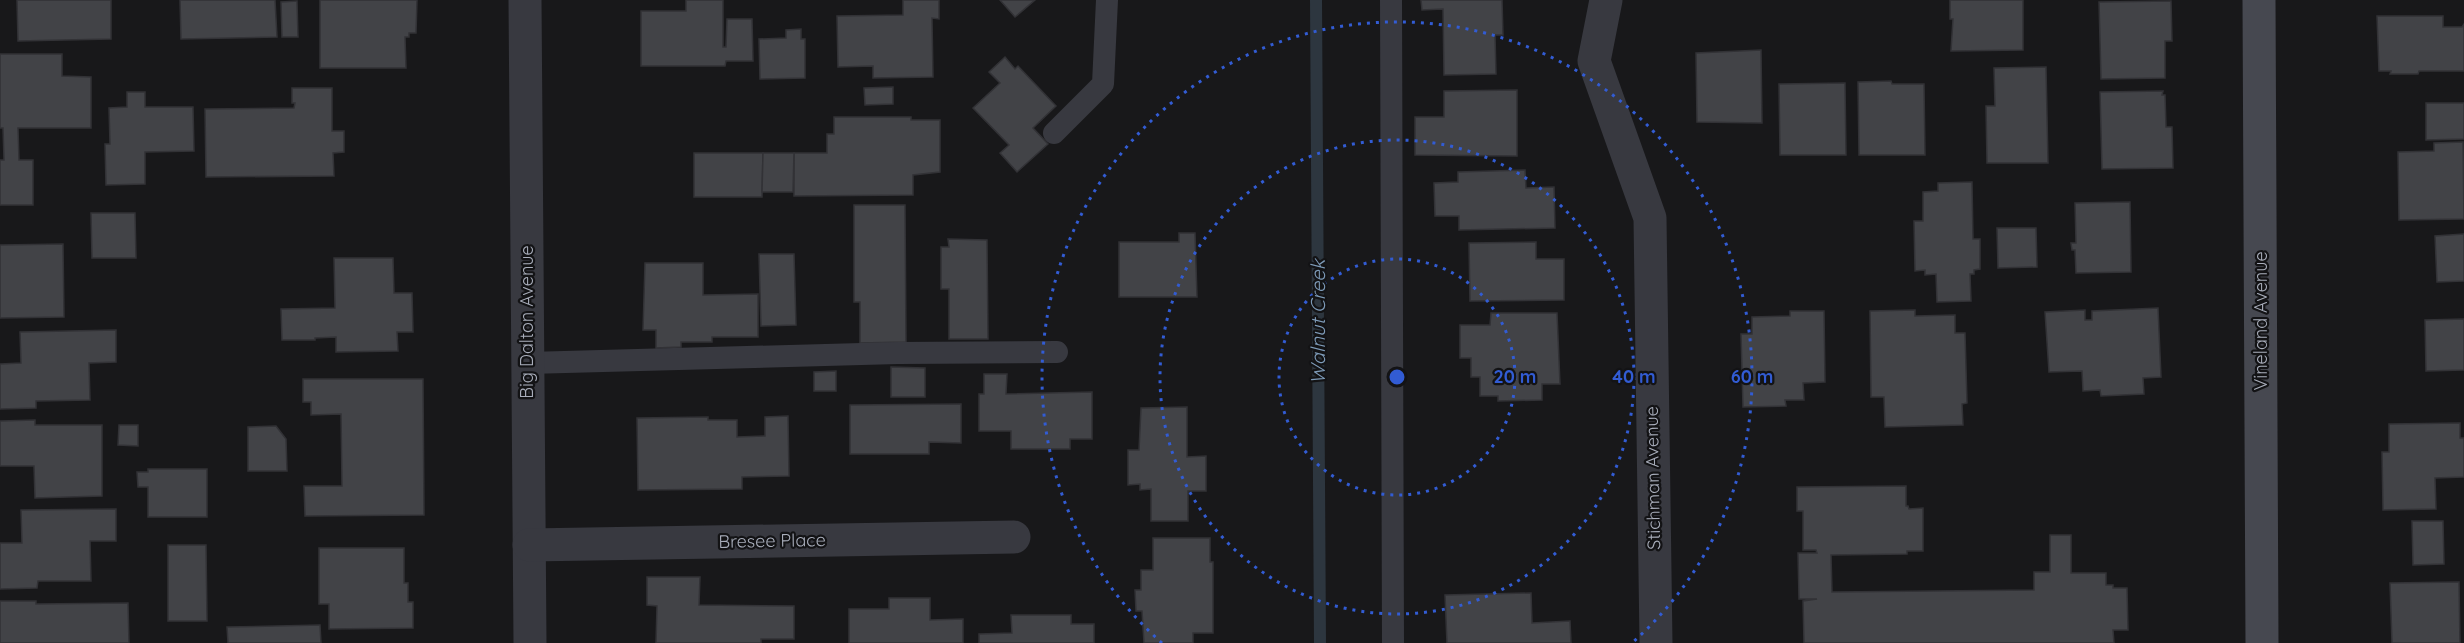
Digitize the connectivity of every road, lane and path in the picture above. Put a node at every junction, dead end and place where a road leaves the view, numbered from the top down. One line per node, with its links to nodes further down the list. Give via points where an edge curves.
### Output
1 (525, 0): 8 (street, Big Dalton Avenue)
2 (1107, 0): 6 (lane, via 1103,84)
3 (1391, 0): 12 (lane)
4 (1606, 0): 13 (street, Stichman Avenue, via 1594,61 1650,218)
5 (2259, 0): 14 (street, Vineland Avenue)
6 (1054, 133)
7 (1057, 352): 8 (lane)
8 (528, 363): 10 (street, Big Dalton Avenue)
9 (1014, 537): 10 (street, Bresee Place)
10 (529, 545): 11 (street, Big Dalton Avenue)
11 (531, 643)
12 (1393, 643)
13 (1656, 643)
14 (2262, 643)

